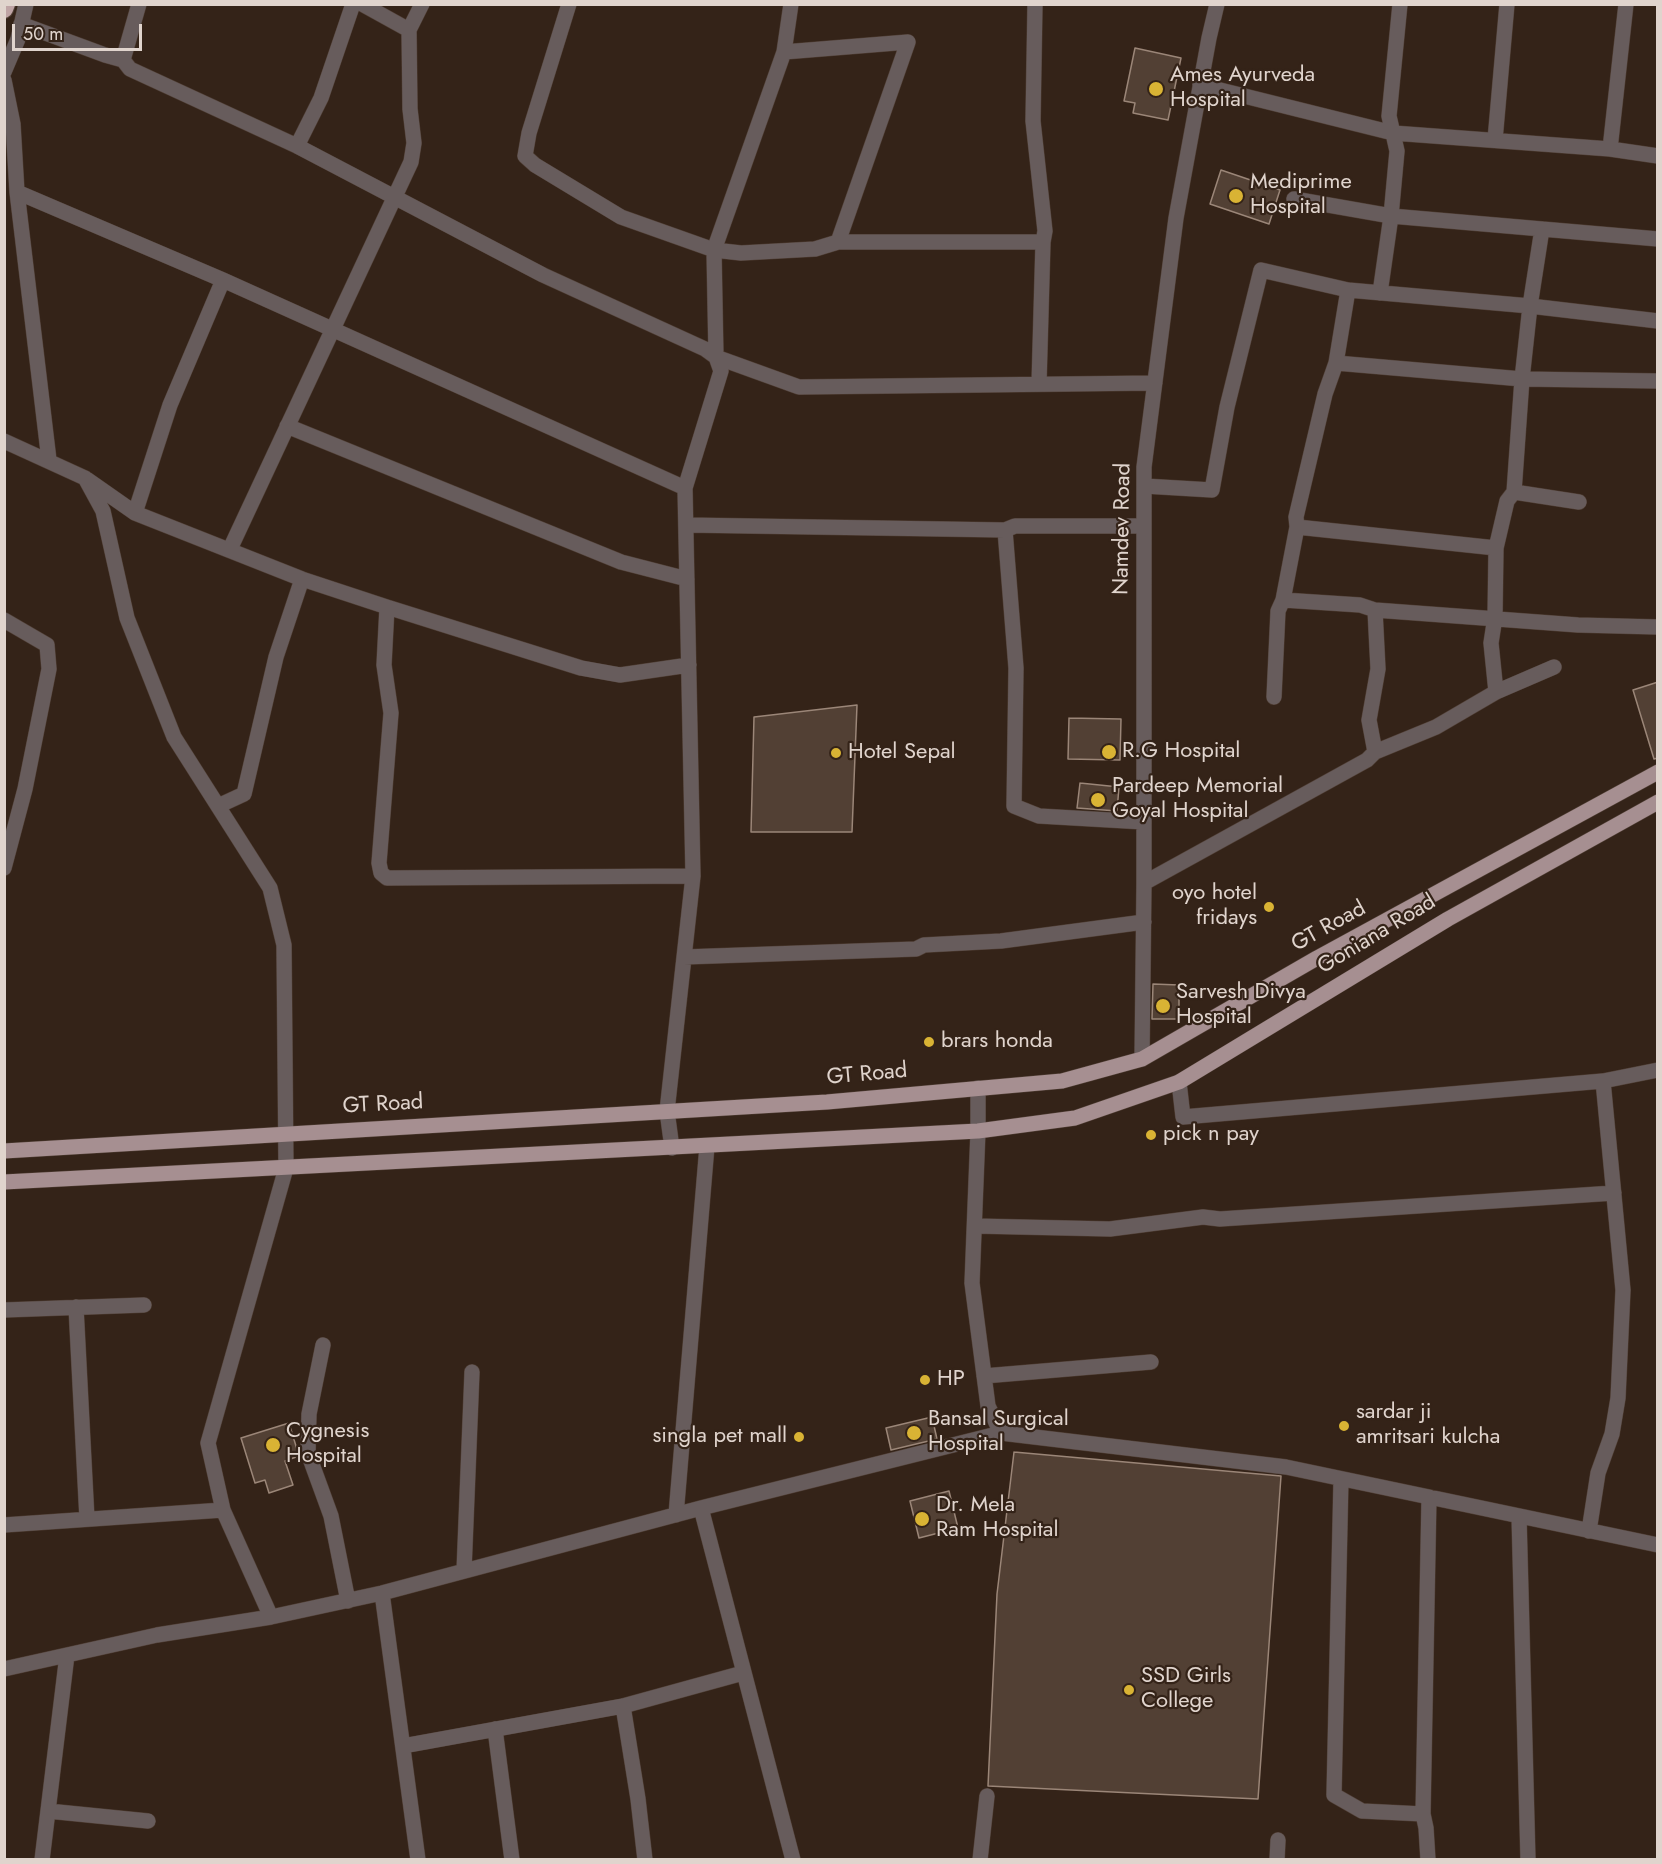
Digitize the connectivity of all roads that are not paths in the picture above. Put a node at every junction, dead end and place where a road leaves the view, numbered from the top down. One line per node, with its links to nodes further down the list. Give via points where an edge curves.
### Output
1 (6, 4): 14 (highway)
2 (26, 4): 15 (street)
3 (139, 4): 18 (street)
4 (353, 4): 24 (street, via 321,98)
5 (362, 4): 16 (street)
6 (422, 4): 16 (street)
7 (569, 4): 35 (street, via 525,156 621,217)
8 (791, 4): 17 (street)
9 (1035, 4): 33 (street, via 1032,122)
10 (1216, 4): 21 (street, Namdev Road)
11 (1400, 4): 22 (street, via 1389,116)
12 (1507, 4): 23 (street)
13 (1626, 4): 25 (street)
14 (4, 9)
15 (21, 24): 18 (street); 19 (street)
16 (409, 30): 28 (street, via 414,152)
17 (784, 52): 34 (street, via 908,42); 35 (street)
18 (123, 60): 24 (street, via 130,69)
19 (4, 72)
20 (4, 80): 27 (street, via 13,124)
21 (1200, 85): 22 (street); 46 (street, Namdev Road, via 1176,218)
22 (1393, 133): 23 (street); 30 (street, via 1396,151)
23 (1495, 140): 25 (street)
24 (297, 146): 28 (street)
25 (1610, 149): 26 (street)
26 (1658, 156)
27 (17, 192): 36 (street); 50 (street)
28 (396, 198): 41 (street); 42 (street, via 543,275)
29 (1294, 199): 30 (street)
30 (1391, 216): 31 (street); 38 (street)
31 (1542, 229): 32 (street); 39 (street)
32 (1658, 239)
33 (1043, 242): 34 (street); 47 (street)
34 (838, 243): 35 (street, via 815,249 741,253)
35 (714, 250): 42 (street)
36 (223, 280): 41 (street); 56 (street, via 170,405)
37 (1348, 290): 38 (street); 43 (street); 52 (street, via 1261,270 1227,407 1212,489)
38 (1380, 293): 39 (street)
39 (1530, 306): 40 (street); 44 (street)
40 (1658, 321)
41 (333, 329): 48 (street); 53 (street)
42 (716, 357): 47 (street, via 799,387); 53 (street, via 721,371)
43 (1336, 363): 44 (street); 59 (street, via 1325,394 1296,517)
44 (1522, 379): 45 (street); 54 (street)
45 (1658, 381)
46 (1155, 383): 47 (street); 52 (street, Namdev Road)
47 (1039, 384)
48 (287, 426): 62 (street); 64 (street, via 621,562)
49 (4, 441): 50 (street)
50 (49, 460): 51 (street)
51 (85, 478): 56 (street); 78 (street, via 103,512 128,618 174,737)
52 (1144, 486): 58 (street, Namdev Road)
53 (685, 488): 57 (street)
54 (1514, 492): 55 (street); 61 (street, via 1507,501)
55 (1579, 502)
56 (135, 513): 62 (street)
57 (686, 525): 60 (street); 64 (street)
58 (1144, 526): 60 (street, via 1015,526); 79 (street, Namdev Road)
59 (1297, 527): 61 (street); 65 (street)
60 (1005, 531): 79 (street, via 1016,668 1014,806 1039,816)
61 (1496, 548): 68 (street)
62 (230, 549): 63 (street)
63 (302, 579): 66 (street); 78 (street, via 276,657 244,794)
64 (687, 579): 71 (street)
65 (1282, 600): 67 (street, via 1360,605); 74 (street, via 1278,611)
66 (387, 607): 71 (street, via 581,668 620,675); 81 (street, via 384,665 391,713 381,873 387,878)
67 (1375, 610): 68 (street); 75 (street, via 1378,669 1369,720)
68 (1495, 617): 70 (street); 73 (street, via 1491,643)
69 (4, 620): 80 (street, via 47,645 49,669 25,789)
70 (1658, 627)
71 (689, 666): 81 (street)
72 (1554, 667): 73 (street)
73 (1496, 692): 75 (street, via 1436,727)
74 (1274, 697)
75 (1375, 752): 82 (street, via 1367,760)
76 (1658, 772): 85 (main road, GT Road, via 1317,958)
77 (1658, 802): 88 (main road, Goniana Road, via 1448,919)
78 (218, 806): 92 (street, via 270,888 284,945)
79 (1144, 822): 82 (street, Namdev Road)
80 (4, 868)
81 (693, 876): 84 (street)
82 (1144, 883): 83 (street, Namdev Road)
83 (1144, 922): 84 (street, via 1001,941 924,945 916,949); 85 (street, Namdev Road)
84 (684, 957): 90 (street)
85 (1142, 1059): 89 (main road, GT Road, via 1062,1081)
86 (1658, 1070): 87 (street)
87 (1603, 1081): 88 (street, via 1183,1117); 98 (street)
88 (1179, 1082): 91 (main road, Goniana Road, via 1075,1118)
89 (978, 1088): 90 (main road, GT Road); 91 (street)
90 (667, 1111): 92 (main road, GT Road); 94 (street)
91 (978, 1131): 93 (main road); 99 (street)
92 (286, 1134): 95 (main road, GT Road); 96 (street)
93 (707, 1146): 94 (main road); 112 (street)
94 (672, 1149): 96 (main road)
95 (4, 1152)
96 (286, 1168): 97 (main road); 111 (street, via 208,1443)
97 (4, 1182)
98 (1614, 1193): 99 (street, via 1203,1217 1110,1229); 116 (street, via 1623,1290 1618,1398 1612,1434 1598,1473)
99 (975, 1226): 106 (street, via 972,1283)
100 (144, 1305): 101 (street)
101 (76, 1307): 102 (street); 114 (street)
102 (4, 1310)
103 (323, 1345): 120 (street, via 309,1414 308,1453 331,1516)
104 (1151, 1362): 106 (street)
105 (472, 1372): 118 (street)
106 (984, 1376): 107 (street, via 988,1406)
107 (1001, 1433): 108 (street, via 1286,1467); 110 (street)
108 (1341, 1479): 109 (street); 130 (street, via 1334,1795 1362,1810)
109 (1429, 1497): 113 (street); 130 (street)
110 (702, 1508): 112 (street); 124 (street)
111 (223, 1510): 114 (street); 121 (street)
112 (676, 1515): 118 (street)
113 (1519, 1516): 116 (street); 141 (street)
114 (87, 1519): 115 (street)
115 (4, 1525)
116 (1589, 1531): 117 (street)
117 (1658, 1545)
118 (464, 1571): 119 (street)
119 (382, 1593): 120 (street); 127 (street)
120 (348, 1601): 121 (street)
121 (271, 1617): 122 (street, via 157,1635)
122 (67, 1655): 123 (street); 129 (street)
123 (4, 1669)
124 (743, 1673): 125 (street); 137 (street)
125 (624, 1706): 126 (street); 136 (street)
126 (495, 1729): 127 (street); 135 (street)
127 (403, 1746): 134 (street)
128 (987, 1796): 138 (street)
129 (48, 1810): 131 (street); 133 (street)
130 (1423, 1814): 140 (street)
131 (148, 1821)
132 (1278, 1840): 139 (street)
133 (42, 1860)
134 (418, 1860)
135 (512, 1860)
136 (645, 1860)
137 (793, 1860)
138 (980, 1860)
139 (1277, 1860)
140 (1428, 1860)
141 (1528, 1860)

